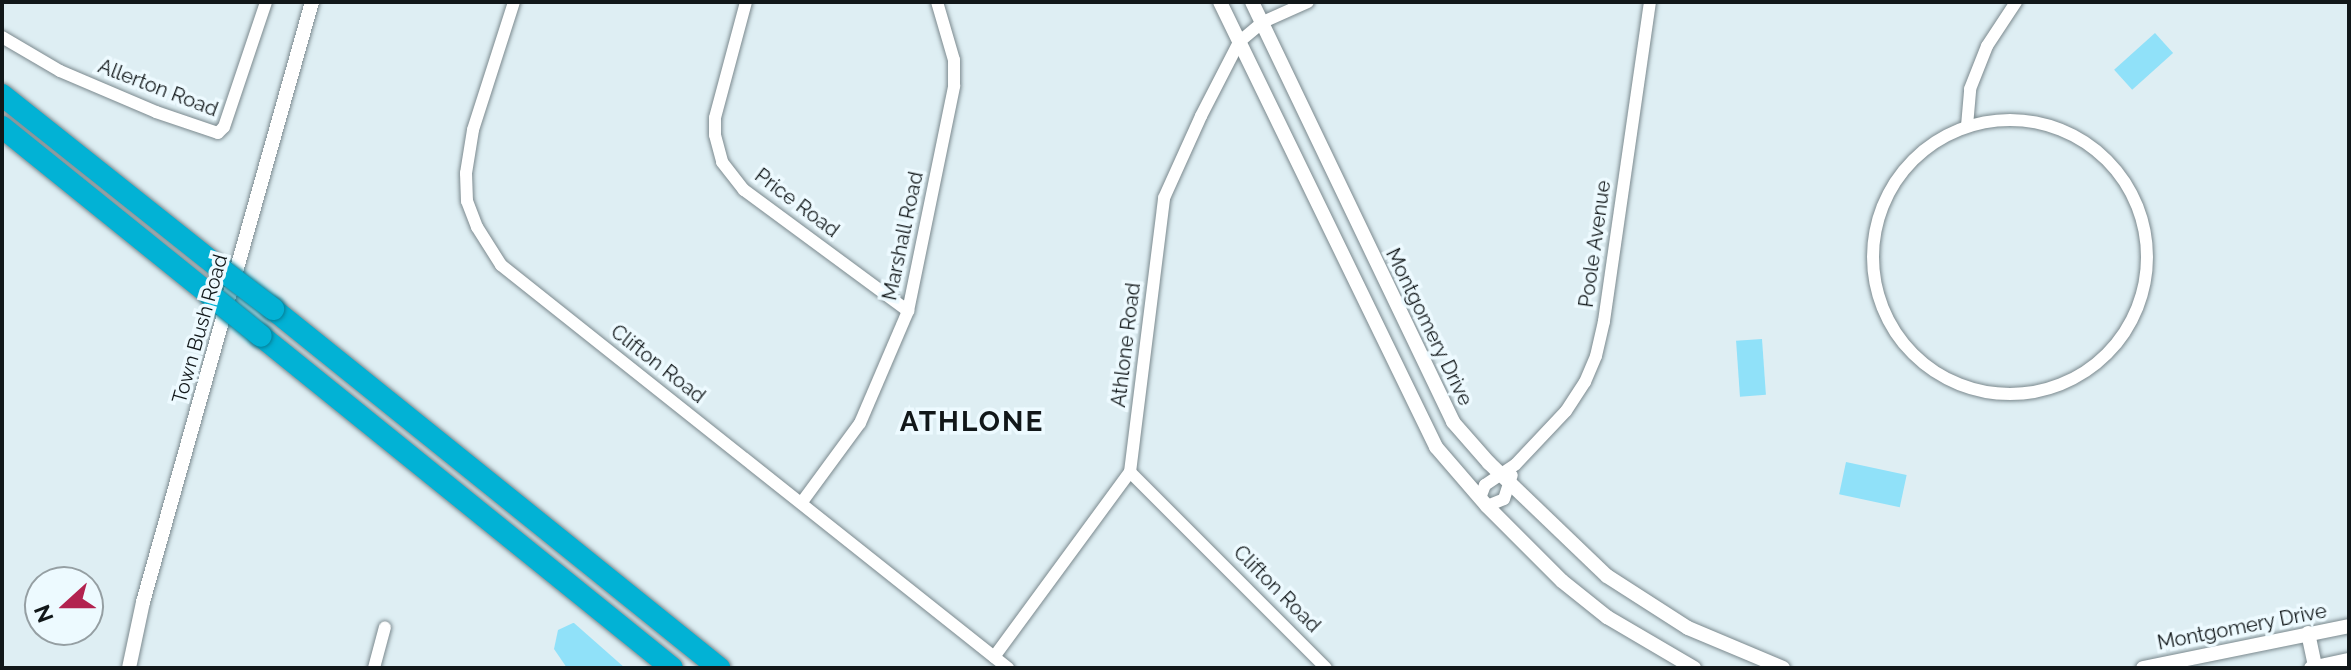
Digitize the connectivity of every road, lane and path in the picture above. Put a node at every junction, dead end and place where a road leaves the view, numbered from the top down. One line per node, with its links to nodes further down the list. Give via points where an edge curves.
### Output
1 (266, 2): 12 (street, Allerton Road, via 218,133 60,71)
2 (312, 2): 32 (street, Town Bush Road)
3 (514, 2): 24 (street, Clifton Road, via 473,130 466,173 467,201 482,235 501,265)
4 (746, 2): 21 (street, Price Road, via 715,118 722,162 744,190)
5 (937, 2): 21 (street, Marshall Road, via 954,60 954,86)
6 (1220, 2): 13 (street)
7 (1252, 2): 11 (street, Montgomery Drive)
8 (1308, 2): 11 (street, Athlone Road)
9 (1650, 2): 23 (street, Poole Avenue, via 1596,356 1566,411)
10 (2016, 2): 15 (street, via 1970,89)
11 (1263, 22): 13 (street, Athlone Road); 17 (street, Montgomery Drive)
12 (2, 37)
13 (1239, 42): 18 (street); 22 (street, Athlone Road, via 1164,198)
14 (2, 95): 35 (highway, bridge)
15 (1967, 126): 15 (street, via 2026,120 2080,137 2106,157 2138,201 2146,227 2145,284 2129,322 2108,351 2066,383 2011,395 1956,385 1928,369 1887,319 1871,260 1884,201 1918,155)
16 (2, 127): 34 (highway, bridge)
17 (1362, 232): 18 (street); 19 (street, Montgomery Drive)
18 (1337, 243): 20 (street)
19 (1369, 249): 20 (street); 23 (street, Montgomery Drive, via 1442,404 1468,441)
20 (1345, 261): 25 (street, via 1425,430)
21 (908, 311): 24 (street, Marshall Road, via 860,423)
22 (1130, 472): 29 (street, Athlone Road); 37 (street, Clifton Road)
23 (1509, 473): 25 (street, Poole Avenue, via 1485,485); 25 (street, Poole Avenue, via 1504,499); 31 (street, Montgomery Drive, via 1607,576 1688,628)
24 (802, 502): 29 (street, Clifton Road)
25 (1483, 502): 38 (street, via 1562,581 1607,617)
26 (2349, 626): 28 (street, Montgomery Drive)
27 (385, 627): 33 (street)
28 (2308, 633): 40 (street, Montgomery Drive); 41 (street)
29 (994, 657): 36 (street, Clifton Road)
30 (2349, 660): 41 (street)
31 (1764, 665): 39 (street, Montgomery Drive)
32 (129, 668)
33 (374, 668)
34 (672, 668)
35 (719, 668)
36 (1008, 668)
37 (1326, 668)
38 (1694, 668)
39 (1783, 668)
40 (2143, 668)
41 (2313, 668)

